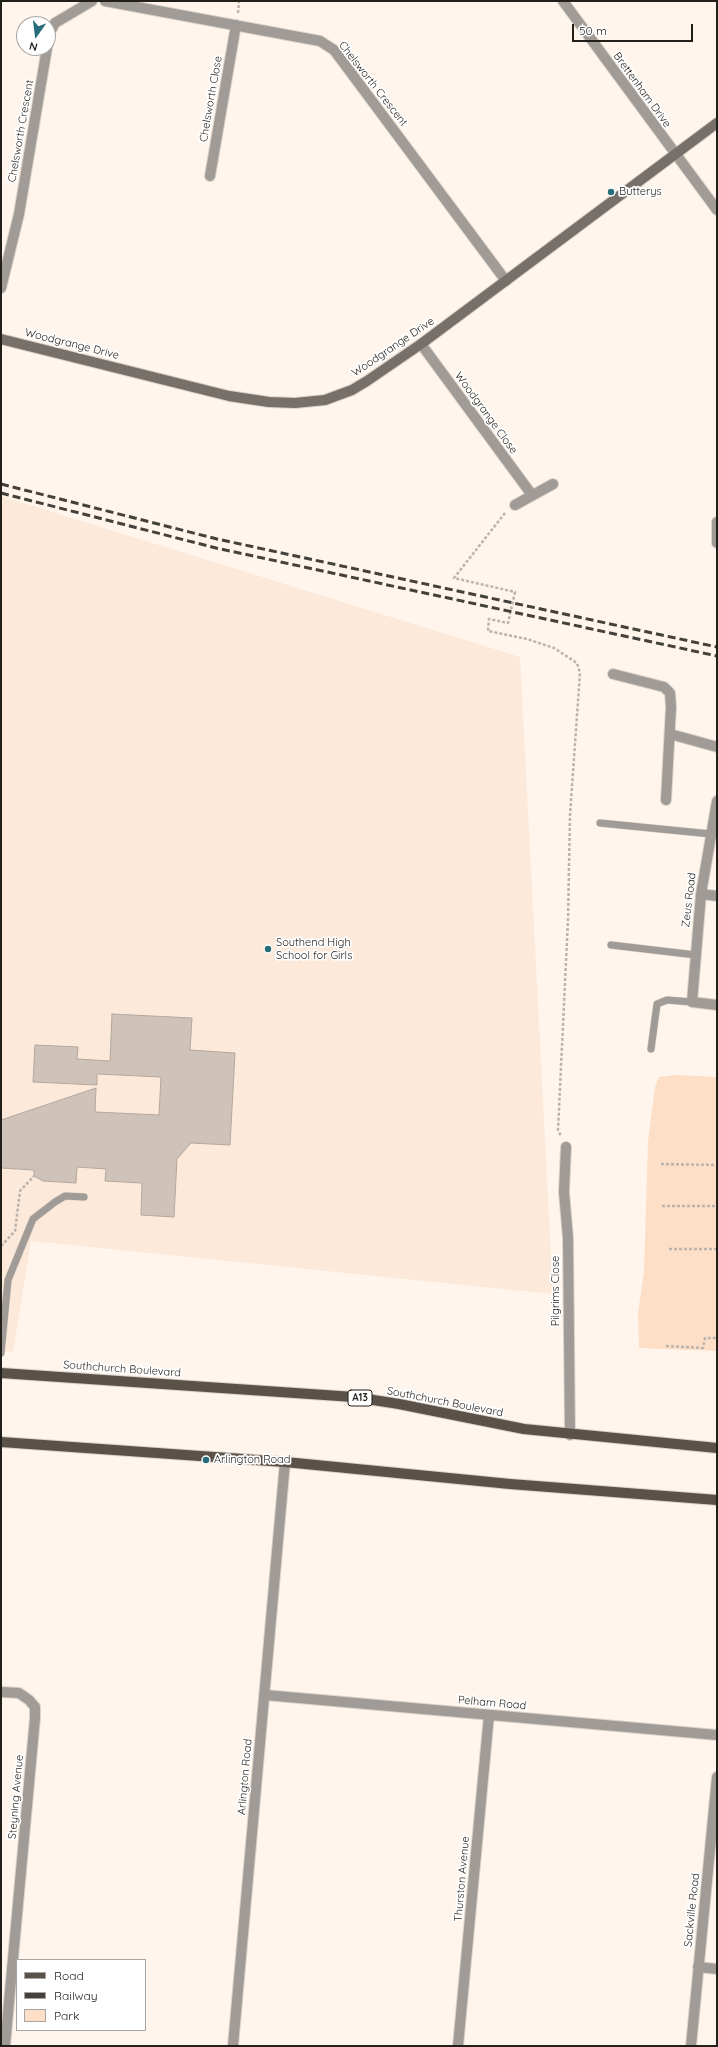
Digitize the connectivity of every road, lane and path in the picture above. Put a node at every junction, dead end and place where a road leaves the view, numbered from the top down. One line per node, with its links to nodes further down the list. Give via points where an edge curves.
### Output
1 (92, 1): 4 (street)
2 (105, 1): 5 (street, Chelsworth Crescent)
3 (563, 1): 8 (street, Brettenham Drive)
4 (56, 22)
5 (236, 25): 9 (street, Chelsworth Close); 11 (street, Chelsworth Crescent, via 320,41 334,50)
6 (46, 56): 12 (street, Chelsworth Crescent, via 19,214)
7 (717, 123): 8 (street, Woodgrange Drive)
8 (674, 154): 10 (street); 11 (street, Woodgrange Drive)
9 (210, 176)
10 (717, 210)
11 (506, 281): 14 (street, Woodgrange Drive)
12 (1, 288)
13 (1, 339): 14 (street, Woodgrange Drive, via 229,396 295,403 325,400 352,390)
14 (421, 344): 16 (street, Woodgrange Close)
15 (553, 484): 16 (street)
16 (532, 495): 17 (street)
17 (515, 505): 34 (path, via 510,507 454,578 516,592 508,623 489,619 488,631 554,648 577,663 580,673 570,815 558,1130)
18 (717, 522): 19 (street)
19 (717, 543)
20 (613, 674): 21 (street, via 664,687 670,693)
21 (670, 734): 22 (street); 23 (street)
22 (717, 747)
23 (666, 800)
24 (717, 801): 26 (street, Zeus Road)
25 (600, 823): 26 (lane)
26 (711, 834): 27 (street, Zeus Road)
27 (701, 894): 28 (street); 30 (street, Zeus Road)
28 (717, 896)
29 (611, 945): 30 (lane)
30 (696, 955): 31 (street, Zeus Road)
31 (692, 1002): 32 (street); 33 (lane, via 667,1000 657,1004)
32 (717, 1005)
33 (651, 1049)
34 (566, 1147): 48 (street, Pilgrims Close, via 564,1192 568,1238)
35 (661, 1164): 36 (path)
36 (717, 1165)
37 (34, 1176): 41 (path, via 20,1191 15,1231)
38 (84, 1196): 46 (lane, via 65,1196 34,1218 8,1280)
39 (662, 1206): 40 (path)
40 (717, 1206)
41 (1, 1246)
42 (669, 1249): 43 (path)
43 (717, 1249)
44 (717, 1338): 45 (path, via 705,1338 703,1348)
45 (666, 1346)
46 (1, 1352)
47 (1, 1373): 48 (main road, Southchurch Boulevard / A13, via 354,1398)
48 (570, 1435): 50 (main road, Southchurch Boulevard / A13)
49 (1, 1442): 51 (main road)
50 (717, 1448)
51 (285, 1462): 52 (main road, via 510,1484); 54 (street, Arlington Road)
52 (717, 1500)
53 (1, 1692): 60 (street, Steyning Avenue, via 19,1693 35,1707)
54 (265, 1696): 55 (street, Pelham Road); 61 (street, Arlington Road)
55 (489, 1715): 56 (street, Pelham Road); 62 (street, Thurston Avenue)
56 (717, 1735)
57 (717, 1777): 58 (street, Sackville Road)
58 (698, 1967): 59 (street); 63 (street, Sackville Road)
59 (717, 1969)
60 (6, 2046)
61 (233, 2046)
62 (458, 2046)
63 (691, 2046)

